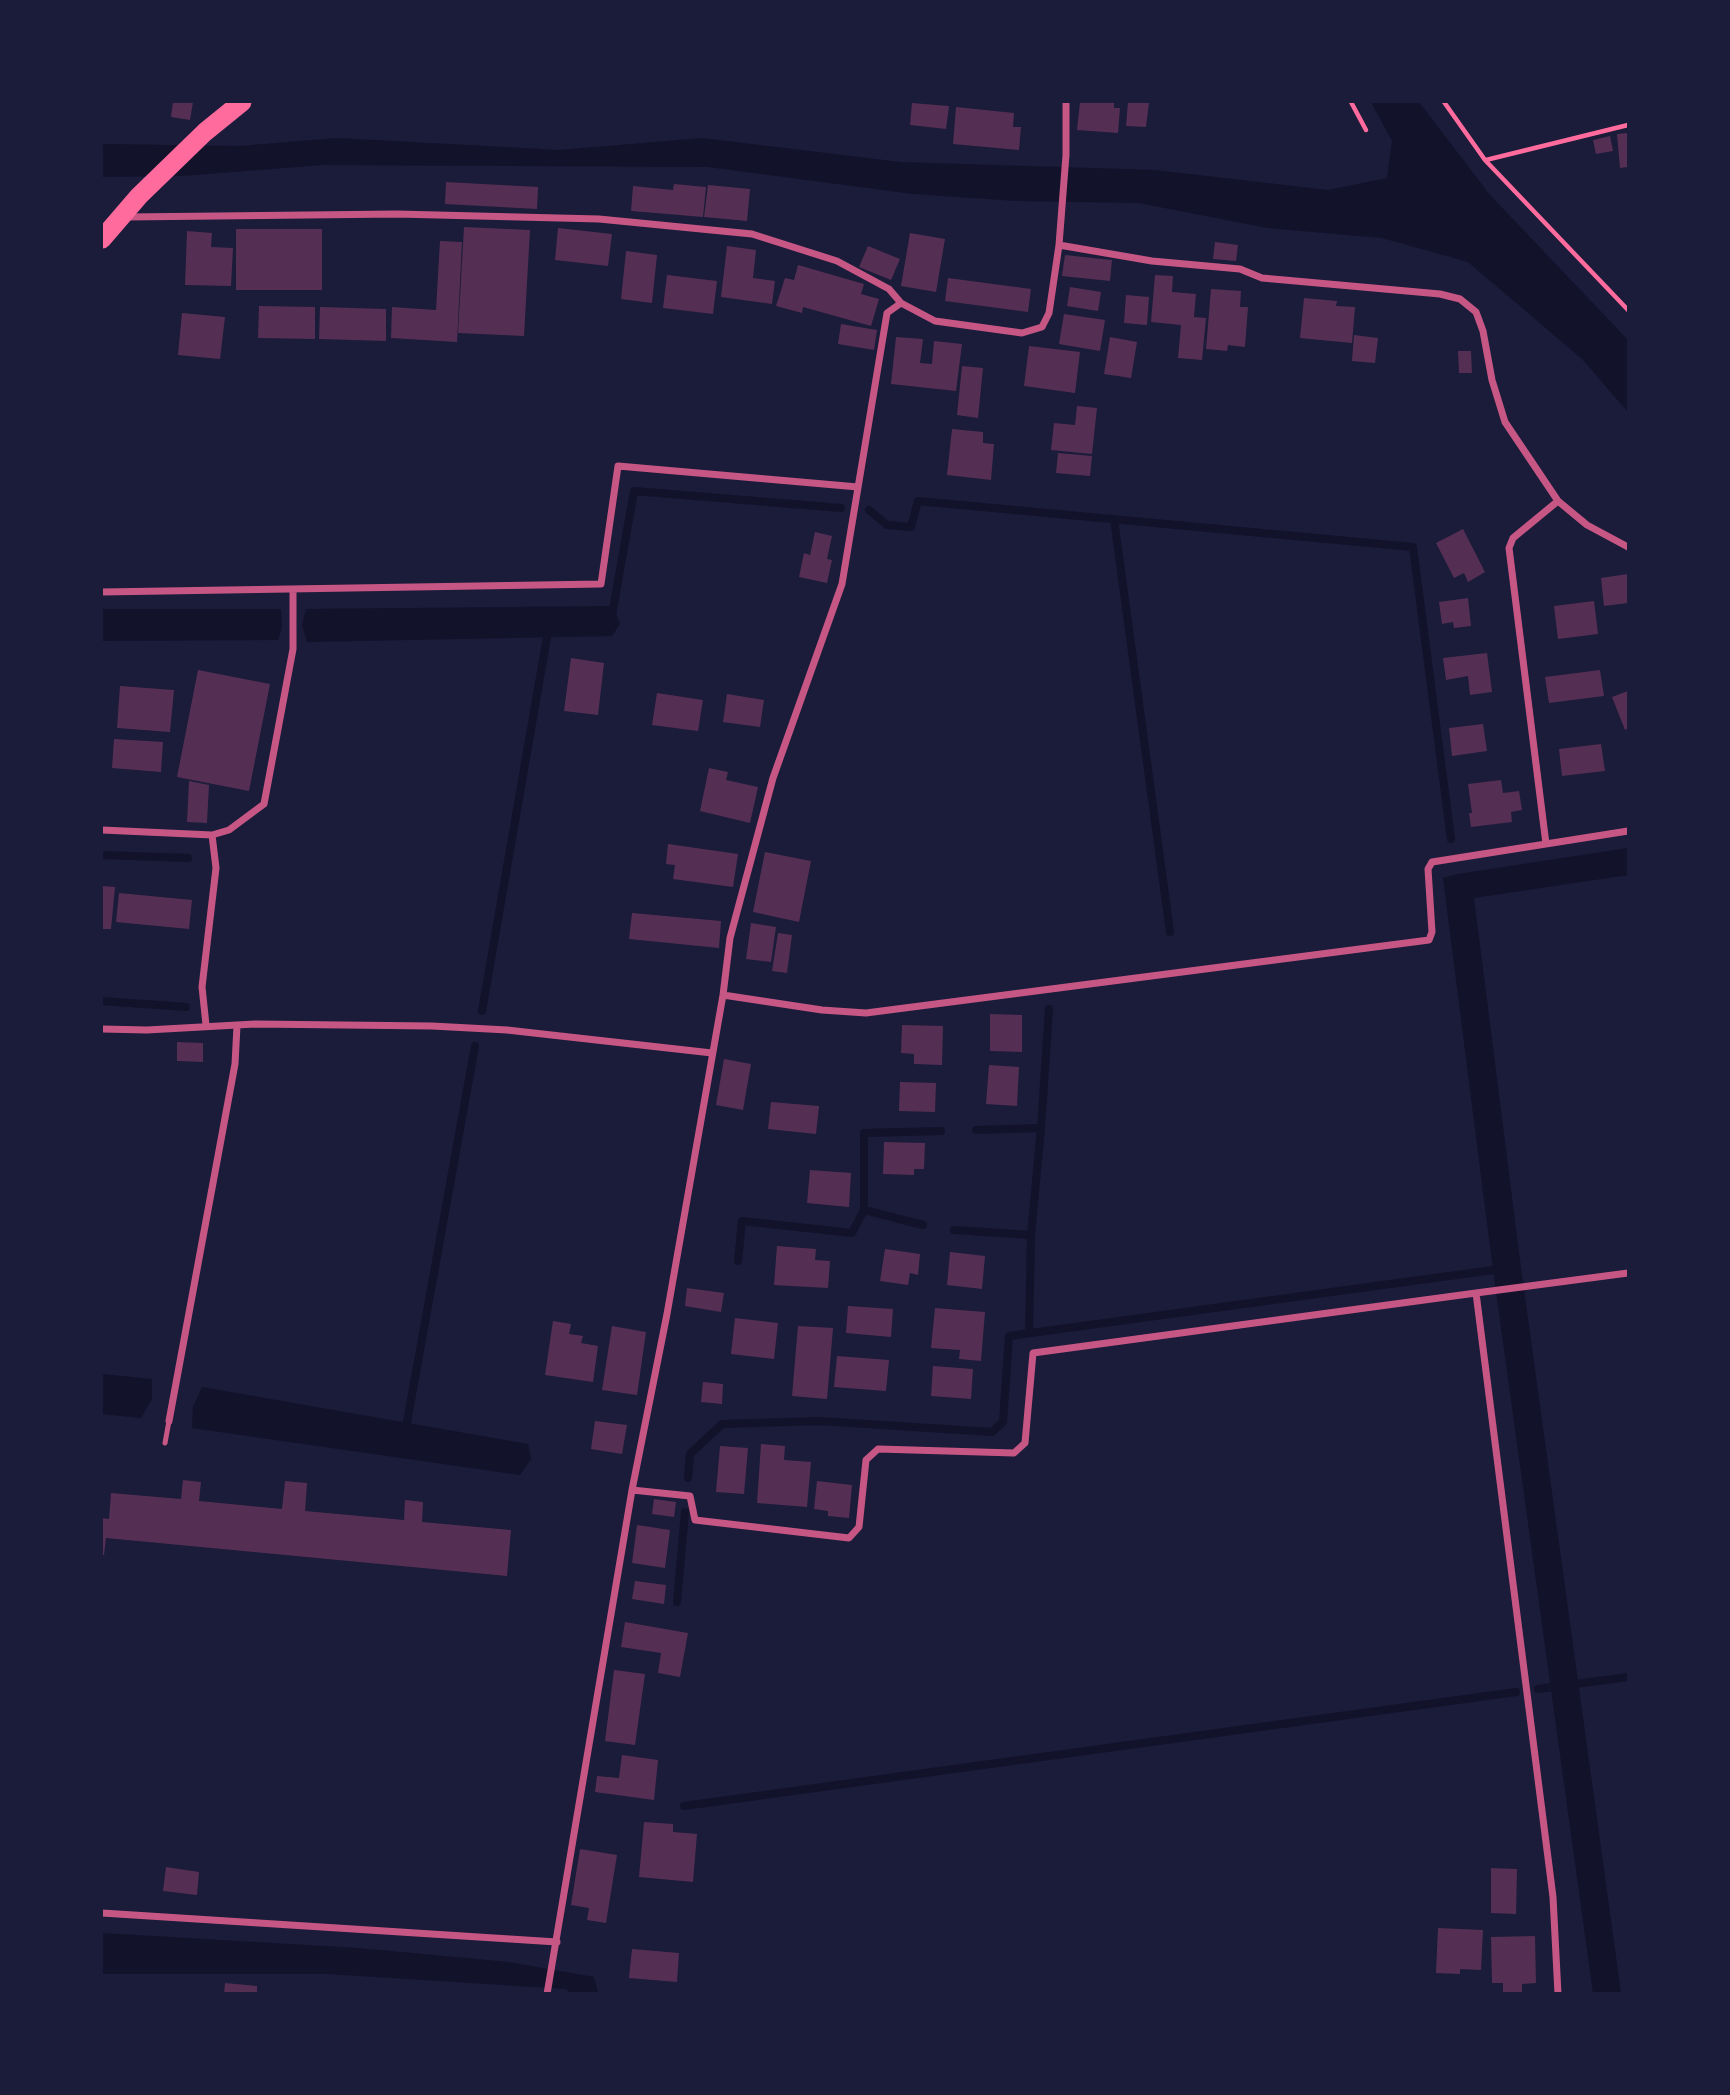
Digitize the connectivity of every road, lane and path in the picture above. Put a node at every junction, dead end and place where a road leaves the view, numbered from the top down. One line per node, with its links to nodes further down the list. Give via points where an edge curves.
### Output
1 (242, 102): 8 (highway)
2 (1066, 102): 10 (street)
3 (1351, 102): 6 (path)
4 (1444, 102): 7 (path)
5 (1629, 125): 7 (path)
6 (1366, 130)
7 (1485, 160): 12 (path)
8 (116, 218): 9 (highway); 11 (street, via 397,214 599,219 752,233 837,261 889,289)
9 (102, 239)
10 (1059, 245): 11 (street, via 1049,313 1042,327 1022,333 935,321); 14 (street, via 1152,261 1240,269 1262,278 1461,299 1476,312 1483,331 1505,422)
11 (901, 303): 13 (street, via 887,313)
12 (1629, 310)
13 (858, 487): 16 (street, via 618,466 601,584); 22 (street, via 842,584 773,778 730,938)
14 (1558, 501): 15 (street, via 1587,525); 21 (street, via 1513,538 1509,548)
15 (1629, 547)
16 (293, 591): 17 (street); 20 (street, via 293,649 264,804 229,830)
17 (102, 592)
18 (102, 830): 20 (street)
19 (1629, 831): 21 (street)
20 (212, 835): 23 (street, via 216,868 202,987)
21 (1546, 844): 22 (street, via 1432,862 1428,869 1429,940 866,1013)
22 (723, 995): 26 (street)
23 (206, 1025): 24 (street); 25 (street)
24 (237, 1026): 26 (street, via 444,1026); 29 (street, via 235,1064)
25 (102, 1029)
26 (712, 1053): 31 (street)
27 (1629, 1273): 28 (street)
28 (1476, 1293): 31 (street, via 1033,1353 1025,1443 1014,1453 878,1449 866,1460 859,1527 849,1538 695,1520 690,1496); 35 (street, via 1553,1897)
29 (169, 1421): 30 (lane)
30 (165, 1443)
31 (632, 1490): 33 (street)
32 (102, 1913): 33 (street)
33 (556, 1942): 34 (street)
34 (547, 1992)
35 (1558, 1993)

